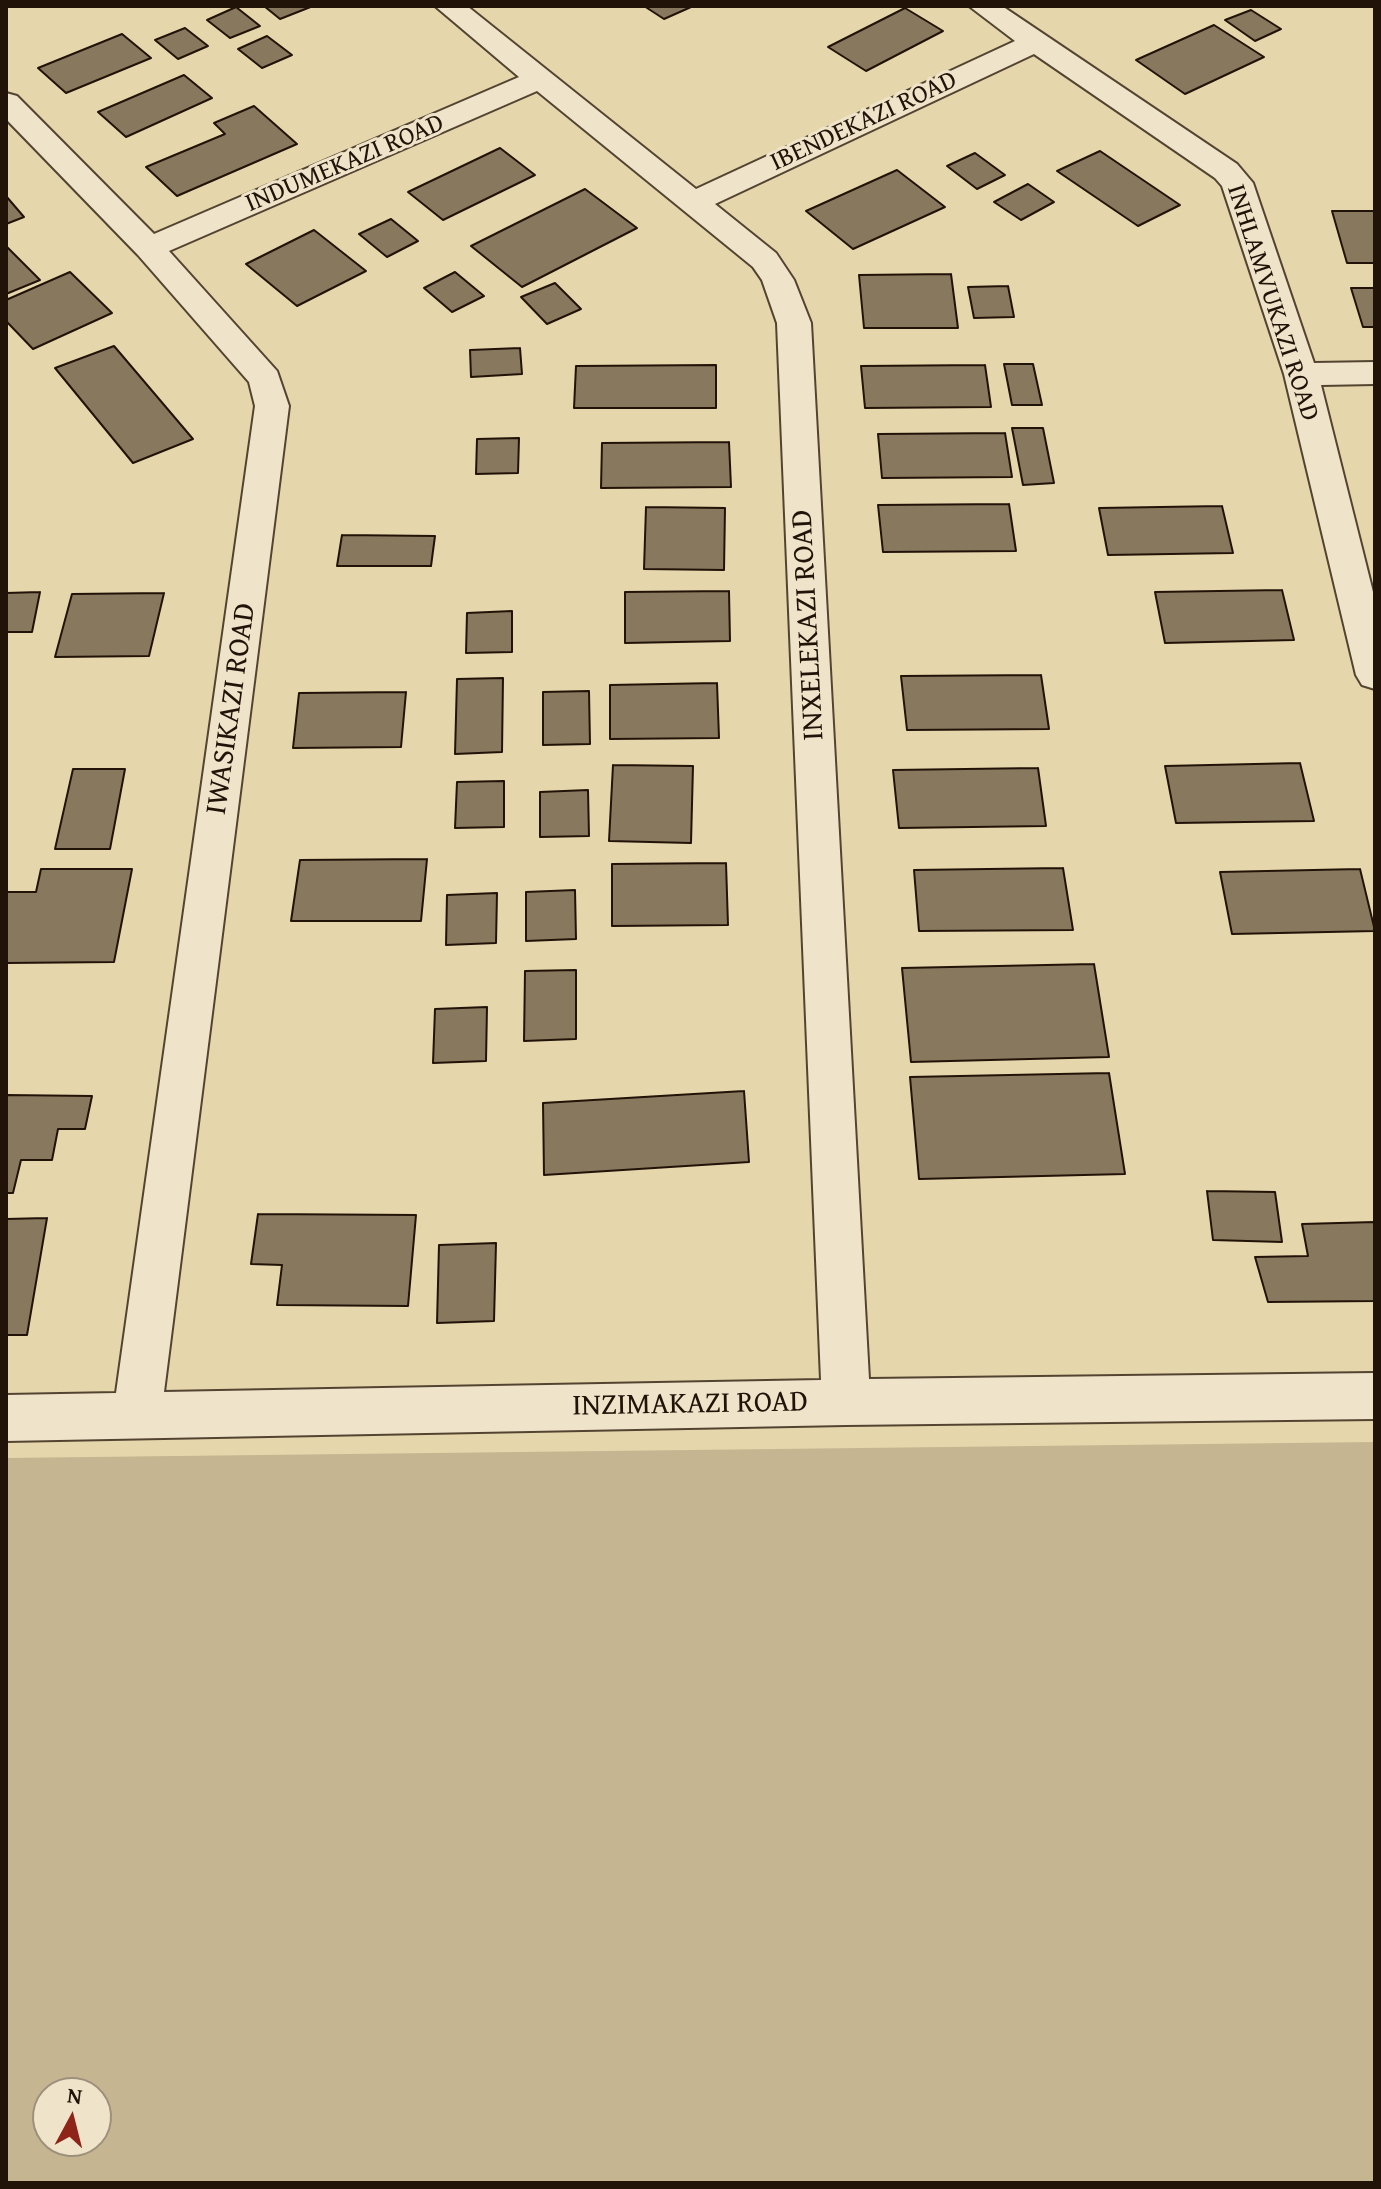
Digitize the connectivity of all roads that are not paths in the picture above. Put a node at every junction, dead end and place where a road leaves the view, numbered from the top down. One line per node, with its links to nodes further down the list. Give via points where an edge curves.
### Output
1 (449, 6): 4 (street, INXELEKAZI ROAD)
2 (983, 6): 3 (street, INHLAMVUKAZI ROAD)
3 (1036, 42): 6 (street, IBENDEKAZI ROAD); 9 (street, INHLAMVUKAZI ROAD, via 1232,176)
4 (540, 79): 6 (street, INXELEKAZI ROAD); 7 (street, INDUMEKAZI ROAD)
5 (6, 102): 7 (street, IWASIKAZI ROAD)
6 (693, 202): 12 (street, INXELEKAZI ROAD, via 765,260 794,323)
7 (149, 248): 13 (street, IWASIKAZI ROAD, via 265,379 272,406)
8 (1375, 373): 9 (street)
9 (1301, 374): 10 (street, INHLAMVUKAZI ROAD)
10 (1375, 675)
11 (1375, 1396): 12 (street, INZIMAKAZI ROAD)
12 (846, 1402): 13 (street, INZIMAKAZI ROAD)
13 (137, 1415): 14 (street, INZIMAKAZI ROAD)
14 (6, 1418)

